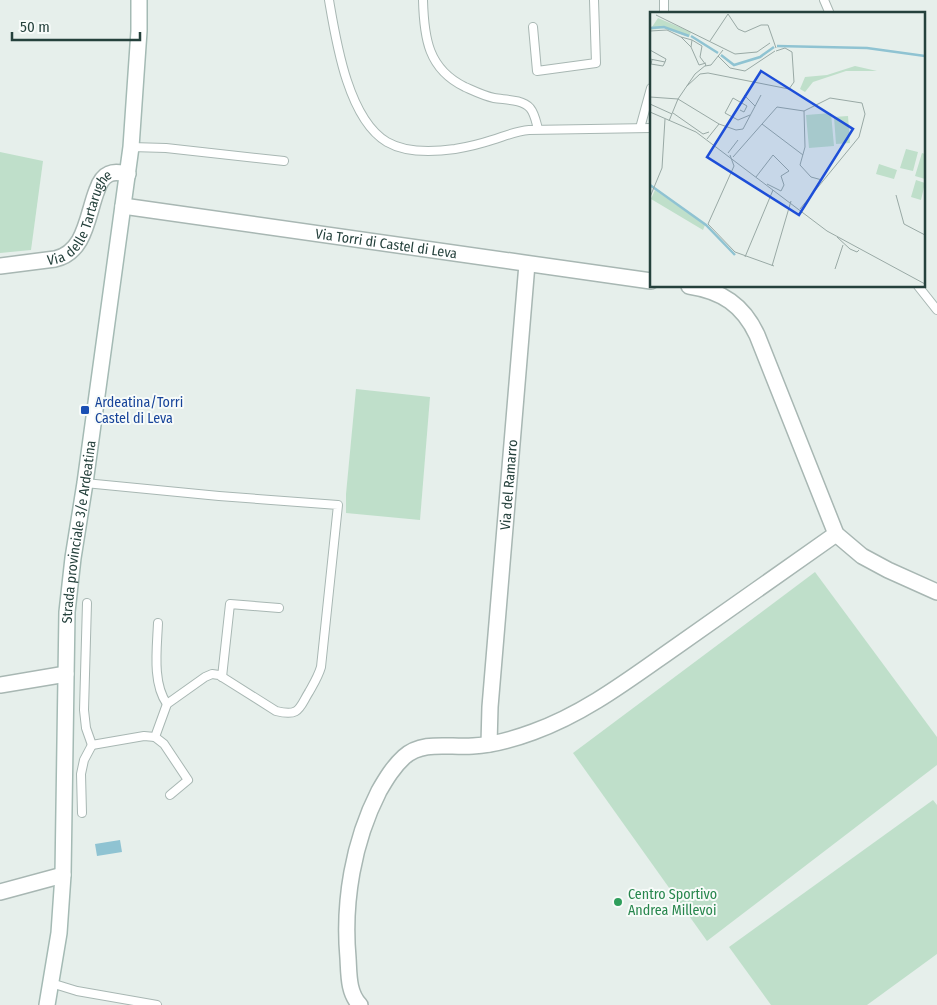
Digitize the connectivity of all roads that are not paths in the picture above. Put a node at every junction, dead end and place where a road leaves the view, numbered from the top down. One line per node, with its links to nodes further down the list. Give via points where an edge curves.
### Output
1 (139, 0): 12 (street, Strada provinciale 3/e Ardeatina)
2 (329, 0): 11 (lane, via 338,48 353,98 368,124 386,141 409,150 452,150 520,130)
3 (423, 0): 11 (lane, via 425,35 442,70 454,81 479,93 529,106)
4 (594, 0): 7 (lane, via 596,63 537,71)
5 (824, 0): 6 (lane)
6 (829, 12)
7 (533, 27)
8 (650, 92): 9 (lane)
9 (640, 128): 10 (lane); 11 (lane)
10 (650, 128)
11 (538, 129)
12 (131, 147): 13 (lane); 14 (street, Strada provinciale 3/e Ardeatina)
13 (284, 161)
14 (128, 174): 15 (street, Strada provinciale 3/e Ardeatina); 17 (street, Via delle Tartarughe, via 115,172 104,177 82,236 65,256)
15 (123, 206): 16 (street, Via Torri di Castel di Leva); 22 (street, Strada provinciale 3/e Ardeatina)
16 (527, 264): 18 (street, Via Torri di Castel di Leva); 33 (street, Via del Ramarro)
17 (0, 266)
18 (650, 281)
19 (699, 288): 23 (street, via 731,302 753,326)
20 (920, 288): 21 (lane)
21 (937, 310)
22 (86, 483): 28 (street, Strada provinciale 3/e Ardeatina, via 67,612); 29 (lane, via 220,500 338,505 321,667 303,705 291,713 276,711)
23 (836, 534): 24 (street, via 862,556); 33 (street, via 606,696 548,726)
24 (937, 592)
25 (87, 603): 34 (lane, via 84,710)
26 (279, 608): 29 (lane, via 230,604)
27 (158, 623): 31 (lane, via 158,675 160,692)
28 (66, 674): 30 (street); 37 (street, Strada provinciale 3/e Ardeatina)
29 (222, 677): 31 (lane, via 212,674 205,677)
30 (0, 685)
31 (167, 704): 32 (lane)
32 (155, 737): 34 (lane); 35 (lane, via 164,744 188,780)
33 (489, 744): 42 (street, via 417,749 393,768 376,798 366,822 349,894 347,951 350,984)
34 (92, 745): 36 (lane, via 81,774)
35 (170, 796)
36 (82, 813)
37 (63, 875): 38 (street); 39 (street, Strada provinciale 3/e Ardeatina)
38 (0, 892)
39 (51, 983): 40 (street, Strada provinciale 3/e Ardeatina); 41 (lane, via 77,991)
40 (47, 1005)
41 (157, 1005)
42 (360, 1005)

